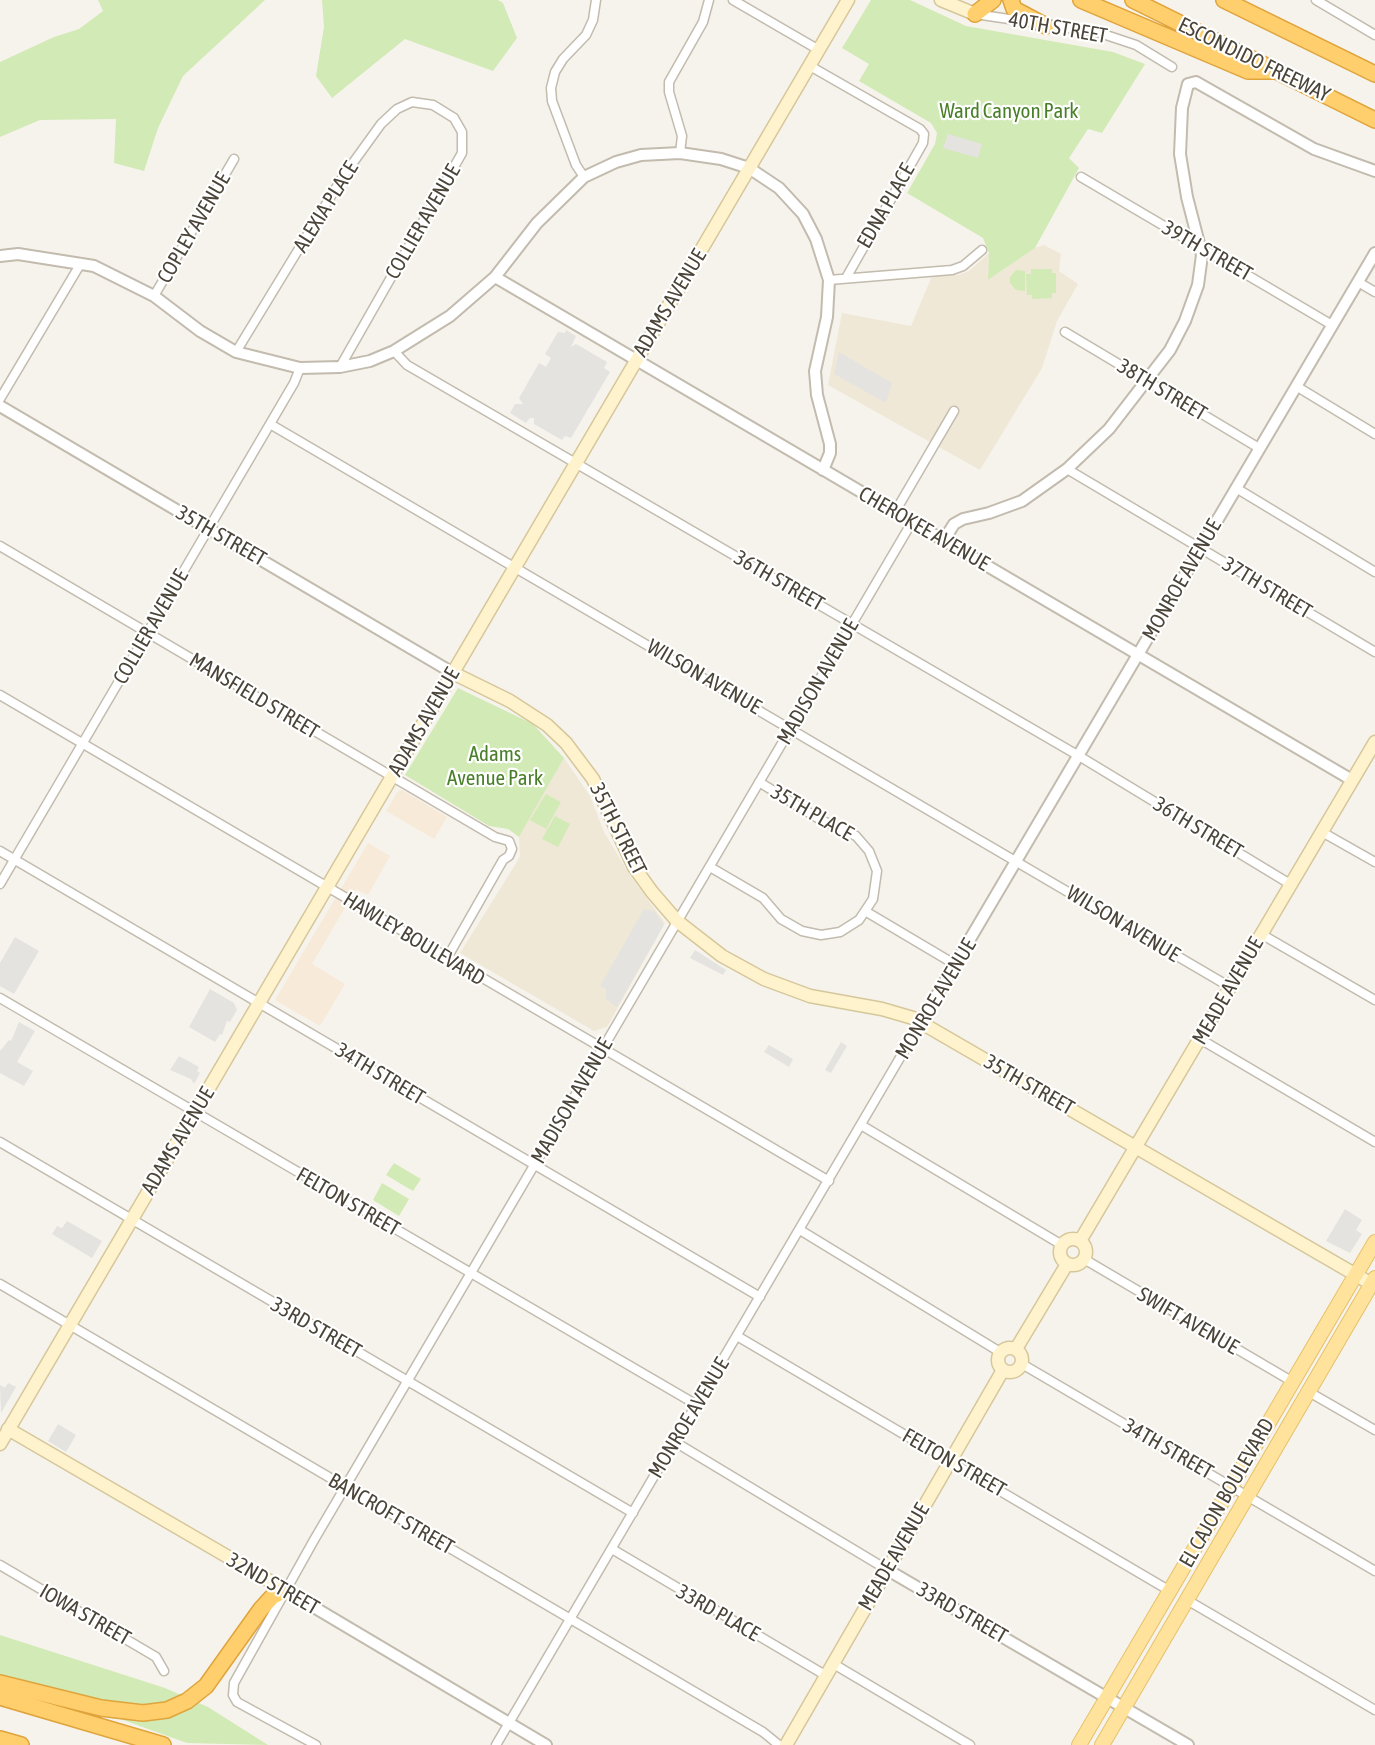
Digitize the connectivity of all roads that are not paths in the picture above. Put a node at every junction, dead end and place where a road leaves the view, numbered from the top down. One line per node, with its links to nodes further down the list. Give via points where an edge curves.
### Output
1 (596, 0): 28 (street, via 586,35 563,59 551,88 552,101)
2 (709, 0): 24 (street, via 703,22 669,82 682,136)
3 (734, 0): 17 (street)
4 (848, 0): 17 (main road, ADAMS AVENUE)
5 (941, 0): 13 (main road, 40TH STREET)
6 (993, 0): 13 (highway)
7 (1011, 0): 15 (highway, via 1014,9)
8 (1081, 0): 20 (highway, via 1248,71)
9 (1133, 0): 20 (highway, ESCONDIDO FREEWAY)
10 (1224, 0): 14 (highway, ESCONDIDO FREEWAY)
11 (1239, 0): 14 (highway)
12 (1316, 0): 16 (street)
13 (977, 7): 15 (street, 40TH STREET)
14 (1256, 15): 21 (highway, ESCONDIDO FREEWAY)
15 (1046, 26): 19 (street, 40TH STREET, via 1097,32 1136,45)
16 (1375, 35)
17 (819, 50): 18 (main road, ADAMS AVENUE)
18 (810, 66): 26 (main road, ADAMS AVENUE); 36 (street, EDNA PLACE, via 924,134 923,143)
19 (1172, 67)
20 (1279, 71): 23 (highway, ESCONDIDO FREEWAY)
21 (1375, 74)
22 (442, 110): 44 (street, ALEXIA PLACE, via 412,102 381,124 342,178); 46 (street, COLLIER AVENUE, via 454,118 462,132 462,153)
23 (1375, 120)
24 (680, 153): 26 (street); 28 (street, via 641,155)
25 (234, 159): 40 (street, COPLEY AVENUE)
26 (749, 168): 37 (street, via 779,188 804,214); 45 (main road, ADAMS AVENUE)
27 (1375, 171): 30 (street, via 1314,149 1192,81 1186,87 1182,108 1180,154)
28 (584, 177): 35 (street, via 537,223)
29 (1081, 177): 30 (street, 39TH STREET)
30 (1199, 246): 41 (street, 39TH STREET); 48 (street, via 1202,255 1198,285 1185,321)
31 (982, 250): 36 (street, via 952,270)
32 (1375, 253): 38 (street, MONROE AVENUE)
33 (0, 255): 34 (street)
34 (81, 263): 40 (street); 50 (street)
35 (495, 277): 43 (street, via 450,316); 45 (street, CHEROKEE AVENUE)
36 (846, 278): 37 (street)
37 (829, 280): 58 (street, via 827,317 815,371 819,408 830,444)
38 (1358, 282): 39 (street); 41 (street, MONROE AVENUE)
39 (1375, 292)
40 (154, 296): 44 (street)
41 (1332, 325): 49 (street, MONROE AVENUE)
42 (1065, 332): 48 (street, 38TH STREET)
43 (393, 351): 46 (street); 56 (street, 36TH STREET, via 407,365)
44 (236, 352): 47 (street)
45 (637, 358): 56 (main road, ADAMS AVENUE); 58 (street, CHEROKEE AVENUE)
46 (340, 367): 47 (street)
47 (300, 368): 53 (street, COLLIER AVENUE)
48 (1147, 381): 55 (street, 38TH STREET); 57 (street, via 1109,429)
49 (1296, 386): 54 (street); 55 (street, MONROE AVENUE)
50 (0, 399)
51 (0, 406): 62 (street, 35TH STREET)
52 (954, 411): 60 (street)
53 (270, 424): 62 (street, COLLIER AVENUE); 66 (street, WILSON AVENUE)
54 (1375, 434)
55 (1259, 448): 59 (street, MONROE AVENUE)
56 (575, 464): 66 (main road, ADAMS AVENUE); 68 (street, 36TH STREET)
57 (1067, 469): 63 (street, via 1022,501 954,524); 65 (street, 37TH STREET)
58 (822, 470): 60 (street, CHEROKEE AVENUE)
59 (1236, 488): 65 (street, MONROE AVENUE); 67 (street)
60 (895, 512): 61 (street, CHEROKEE AVENUE)
61 (912, 522): 63 (street, CHEROKEE AVENUE); 68 (street, MADISON AVENUE)
62 (209, 529): 69 (street, COLLIER AVENUE); 72 (street, 35TH STREET)
63 (944, 540): 71 (street, CHEROKEE AVENUE)
64 (0, 546): 69 (street, MANSFIELD STREET)
65 (1200, 549): 70 (street, 37TH STREET); 71 (street, MONROE AVENUE)
66 (514, 567): 72 (main road, ADAMS AVENUE); 74 (street, WILSON AVENUE)
67 (1375, 572)
68 (852, 623): 74 (street, MADISON AVENUE); 77 (street, 36TH STREET)
69 (147, 633): 76 (street, COLLIER AVENUE); 78 (street, MANSFIELD STREET)
70 (1375, 652)
71 (1138, 655): 77 (street, MONROE AVENUE); 79 (street, CHEROKEE AVENUE)
72 (453, 673): 78 (main road, ADAMS AVENUE); 91 (main road, 35TH STREET, via 510,701 566,743 593,779 634,867)
73 (0, 695): 76 (street, HAWLEY BOULEVARD)
74 (791, 728): 80 (street, MADISON AVENUE); 84 (street, WILSON AVENUE)
75 (1375, 742): 79 (main road, MEADE AVENUE)
76 (82, 743): 83 (street, COLLIER AVENUE); 89 (street, HAWLEY BOULEVARD)
77 (1079, 756): 84 (street, MONROE AVENUE); 88 (street, 36TH STREET)
78 (392, 776): 89 (main road, ADAMS AVENUE); 93 (street, MANSFIELD STREET, via 495,837 509,841 512,849)
79 (1352, 780): 81 (main road, MEADE AVENUE)
80 (759, 782): 86 (street, MADISON AVENUE); 90 (street, 35TH PLACE, via 821,820 856,836 869,851 878,880)
81 (1322, 832): 85 (street); 88 (main road, MEADE AVENUE)
82 (0, 850): 83 (street, 34TH STREET)
83 (15, 859): 87 (street, COLLIER AVENUE); 98 (street, 34TH STREET)
84 (1017, 860): 94 (street, MONROE AVENUE); 95 (street, WILSON AVENUE)
85 (1375, 862)
86 (710, 867): 90 (street, 35TH PLACE, via 763,898 781,919 802,931 821,935 840,932 859,920); 91 (street, MADISON AVENUE)
87 (0, 884)
88 (1290, 884): 92 (main road, MEADE AVENUE)
89 (327, 887): 93 (street, HAWLEY BOULEVARD); 98 (main road, ADAMS AVENUE)
90 (865, 911): 94 (street)
91 (677, 921): 99 (main road, 35TH STREET, via 722,956 778,985); 101 (street, MADISON AVENUE)
92 (1261, 934): 95 (main road, MEADE AVENUE); 97 (street)
93 (447, 958): 101 (street, HAWLEY BOULEVARD)
94 (956, 965): 99 (street, MONROE AVENUE)
95 (1230, 987): 100 (main road, MEADE AVENUE)
96 (0, 999): 102 (street, FELTON STREET)
97 (1375, 1000)
98 (259, 1003): 102 (main road, ADAMS AVENUE); 107 (street, 34TH STREET)
99 (921, 1022): 103 (street, MONROE AVENUE); 106 (main road, 35TH STREET)
100 (1200, 1039): 105 (street); 106 (main road, MEADE AVENUE)
101 (602, 1050): 107 (street, MADISON AVENUE); 108 (street, HAWLEY BOULEVARD)
102 (195, 1113): 109 (main road, ADAMS AVENUE); 116 (street, FELTON STREET)
103 (861, 1125): 108 (street, MONROE AVENUE); 113 (street)
104 (0, 1142): 109 (street, 33RD STREET)
105 (1375, 1142)
106 (1135, 1147): 111 (main road, MEADE AVENUE); 117 (main road, 35TH STREET)
107 (534, 1166): 116 (street, MADISON AVENUE); 120 (street, 34TH STREET)
108 (829, 1181): 110 (street, MONROE AVENUE)
109 (132, 1220): 121 (main road, ADAMS AVENUE); 127 (street, 33RD STREET)
110 (800, 1230): 120 (street, MONROE AVENUE); 124 (street)
111 (1080, 1241): 113 (main road, via 1069,1239); 114 (main road, via 1086,1249)
112 (1375, 1242): 117 (main road, EL CAJON BOULEVARD)
113 (1062, 1245): 115 (main road, via 1060,1256)
114 (1084, 1259): 115 (main road, via 1079,1264); 128 (street, SWIFT AVENUE)
115 (1066, 1264): 123 (main road)
116 (471, 1272): 127 (street, MADISON AVENUE); 130 (street, FELTON STREET)
117 (1355, 1275): 118 (main road, 35TH STREET); 128 (main road, EL CAJON BOULEVARD)
118 (1374, 1283): 129 (main road, EL CAJON BOULEVARD)
119 (0, 1284): 121 (street, BANCROFT STREET)
120 (760, 1297): 122 (street, MONROE AVENUE)
121 (70, 1326): 131 (main road, ADAMS AVENUE); 137 (street, BANCROFT STREET)
122 (737, 1336): 130 (street, MONROE AVENUE); 135 (street, FELTON STREET)
123 (1016, 1349): 124 (main road); 125 (main road, via 1022,1356)
124 (1000, 1352): 126 (main road, via 998,1364)
125 (1022, 1365): 126 (main road, via 1012,1372); 136 (street, 34TH STREET)
126 (1003, 1370): 135 (main road, MEADE AVENUE)
127 (408, 1381): 137 (street, MADISON AVENUE); 139 (street, 33RD STREET)
128 (1293, 1382): 136 (main road, EL CAJON BOULEVARD)
129 (1309, 1392): 132 (street); 138 (main road, EL CAJON BOULEVARD)
130 (697, 1405): 133 (street, MONROE AVENUE)
131 (4, 1427): 134 (main road, ADAMS AVENUE); 144 (main road, 32ND STREET)
132 (1375, 1430)
133 (675, 1442): 139 (street, MONROE AVENUE); 142 (street, 33RD STREET)
134 (0, 1444)
135 (950, 1461): 142 (main road, MEADE AVENUE); 145 (street, FELTON STREET)
136 (1231, 1486): 138 (street, 34TH STREET); 145 (main road, EL CAJON BOULEVARD)
137 (345, 1487): 144 (street, MADISON AVENUE); 147 (street, BANCROFT STREET)
138 (1247, 1496): 143 (street, 34TH STREET); 146 (main road, EL CAJON BOULEVARD)
139 (633, 1513): 140 (street, MONROE AVENUE)
140 (612, 1549): 147 (street, MONROE AVENUE); 150 (street, 33RD PLACE)
141 (0, 1565): 149 (street, IOWA STREET, via 156,1657)
142 (886, 1569): 148 (main road, MEADE AVENUE); 153 (street, 33RD STREET)
143 (1375, 1571)
144 (285, 1590): 151 (highway, via 267,1603 206,1686 167,1710 143,1713 101,1708); 156 (street, 32ND STREET); 160 (street, MADISON AVENUE, via 234,1683 232,1695 237,1702)
145 (1170, 1591): 153 (main road, EL CAJON BOULEVARD)
146 (1187, 1600): 154 (main road, EL CAJON BOULEVARD); 155 (street)
147 (570, 1619): 156 (street, MONROE AVENUE); 163 (street, BANCROFT STREET)
148 (832, 1664): 150 (main road, MEADE AVENUE); 165 (street)
149 (164, 1671)
150 (825, 1675): 164 (main road, MEADE AVENUE)
151 (0, 1683)
152 (0, 1697): 159 (highway)
153 (1107, 1697): 154 (street, 33RD STREET); 166 (main road, EL CAJON BOULEVARD)
154 (1124, 1707): 167 (main road, EL CAJON BOULEVARD); 168 (street, 33RD STREET)
155 (1375, 1710)
156 (509, 1723): 161 (street, MONROE AVENUE); 162 (street, 32ND STREET)
157 (0, 1739): 158 (highway)
158 (21, 1745)
159 (163, 1745)
160 (316, 1745)
161 (496, 1745)
162 (546, 1745)
163 (779, 1745)
164 (786, 1745)
165 (970, 1745)
166 (1079, 1745)
167 (1102, 1745)
168 (1188, 1745)

